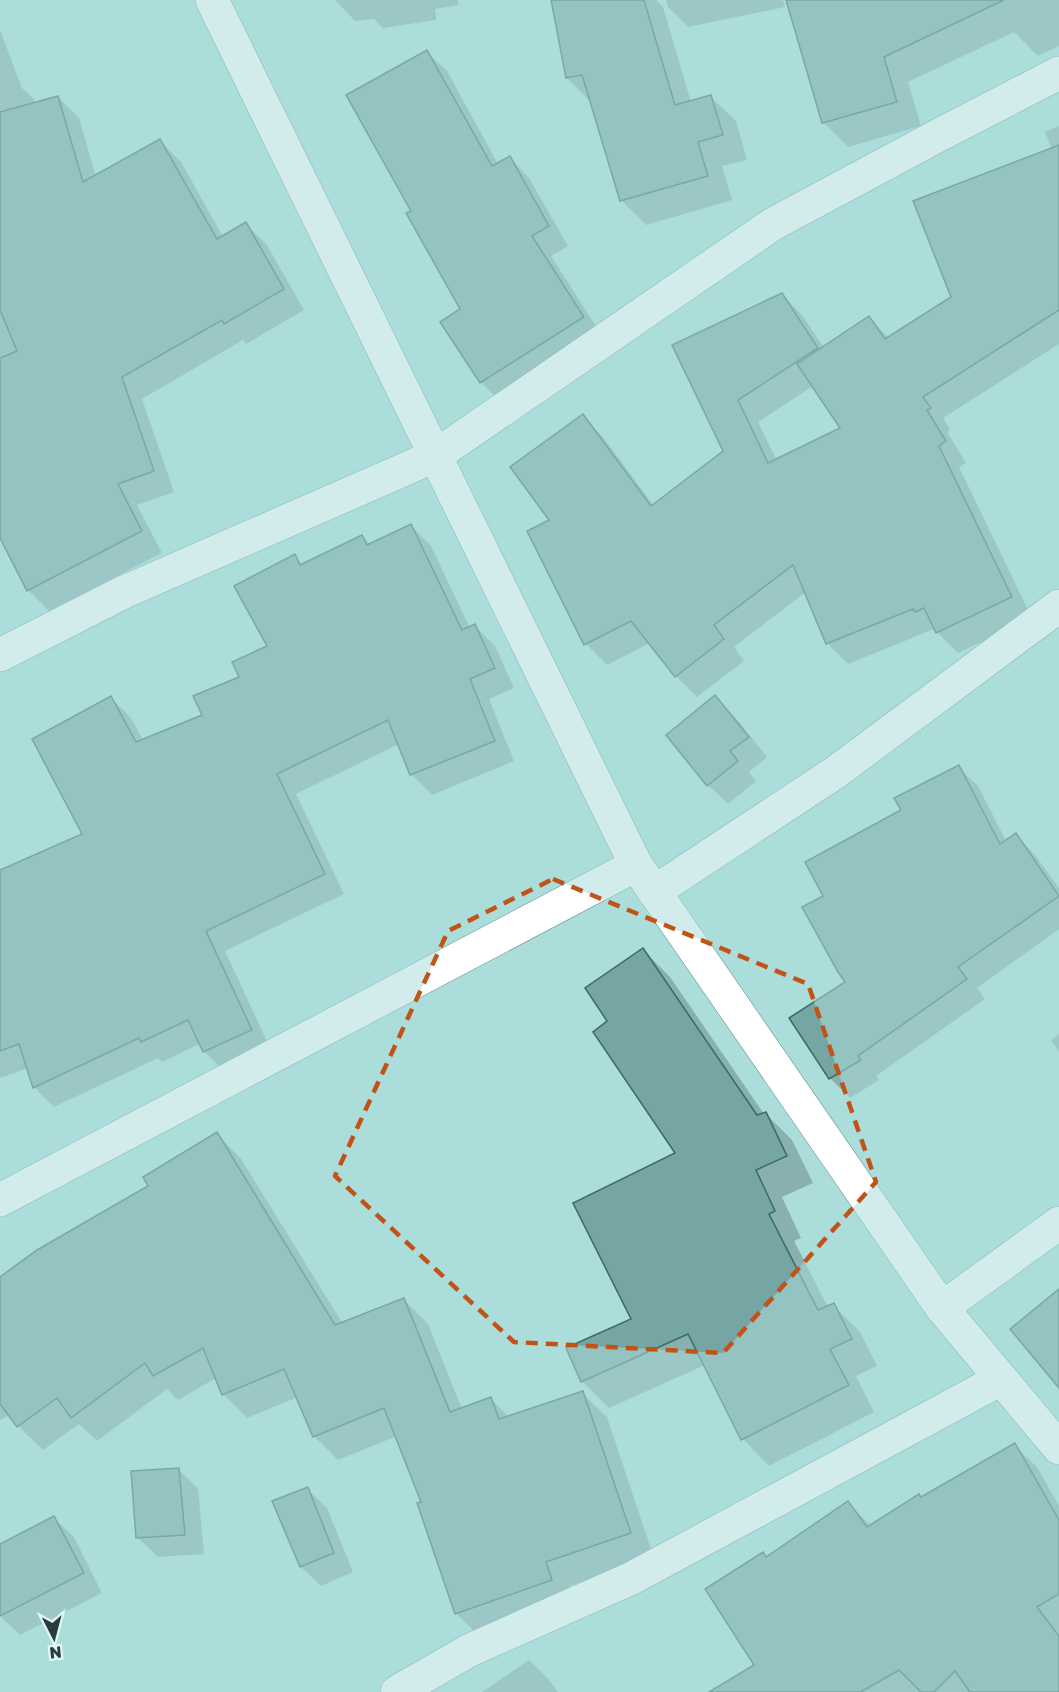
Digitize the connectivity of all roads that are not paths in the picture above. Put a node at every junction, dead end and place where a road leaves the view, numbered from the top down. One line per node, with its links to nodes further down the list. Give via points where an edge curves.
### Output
1 (212, 0): 3 (street)
2 (1059, 73): 3 (street, via 773,224)
3 (435, 456): 5 (street, via 124,592); 6 (street)
4 (1059, 606): 7 (street, via 836,772)
5 (0, 655)
6 (636, 865): 7 (street); 8 (street)
7 (654, 892): 10 (street)
8 (0, 1200)
9 (1059, 1223): 10 (street)
10 (942, 1308): 11 (street)
11 (1001, 1379): 12 (street); 13 (street, via 642,1573 470,1650)
12 (1059, 1448)
13 (397, 1692)

